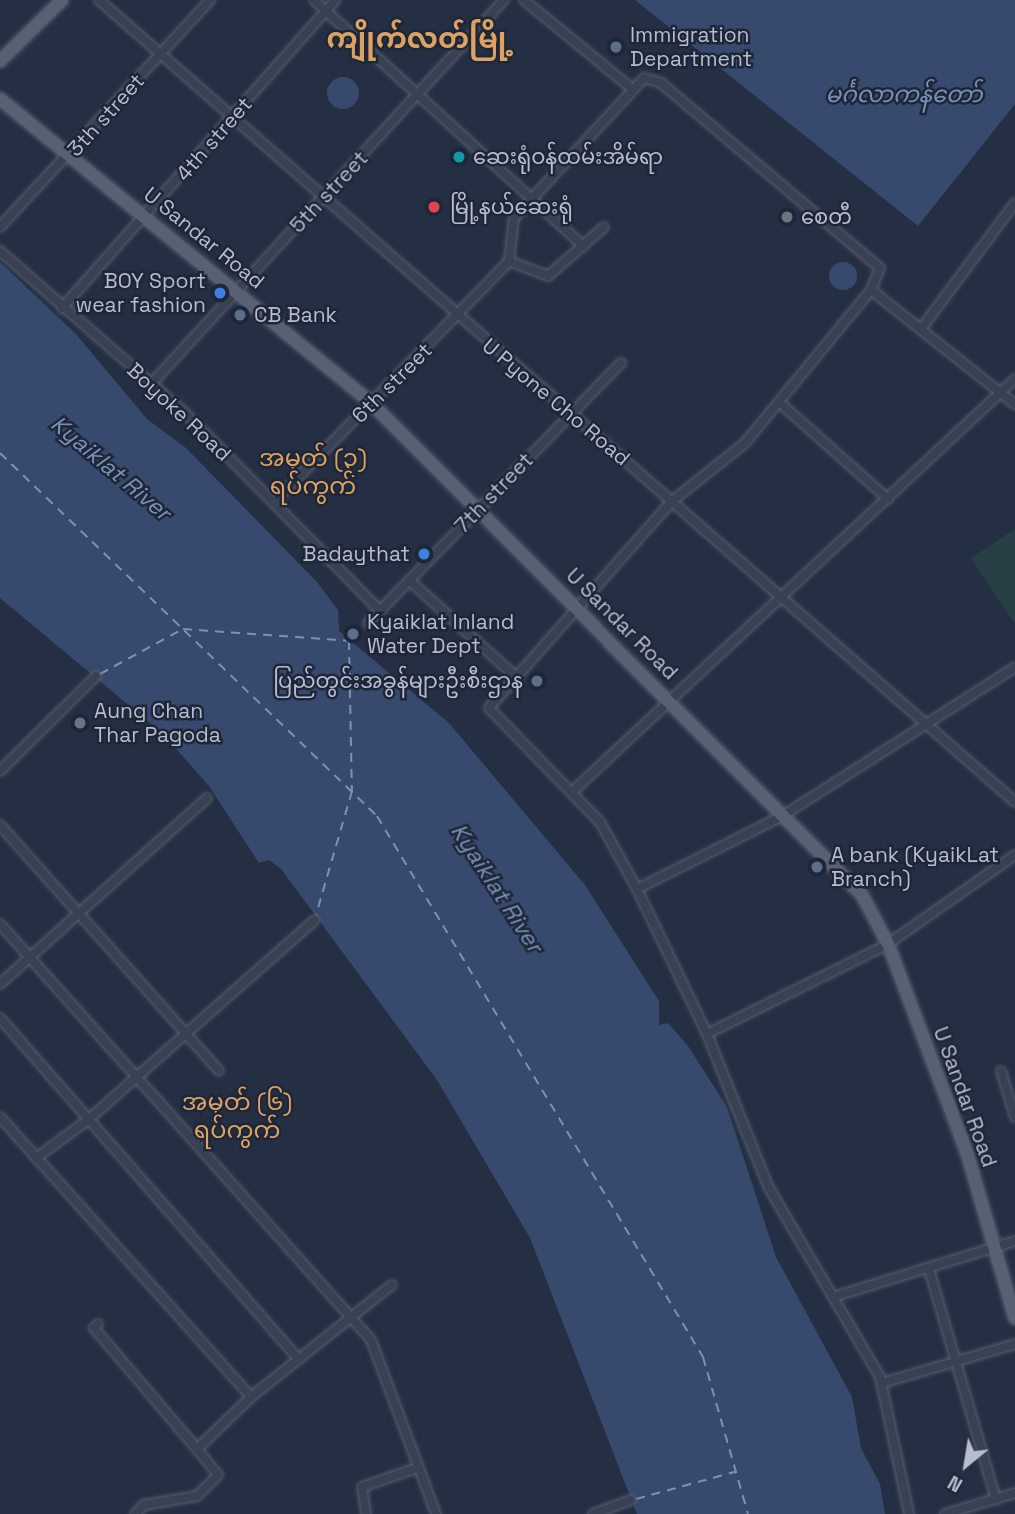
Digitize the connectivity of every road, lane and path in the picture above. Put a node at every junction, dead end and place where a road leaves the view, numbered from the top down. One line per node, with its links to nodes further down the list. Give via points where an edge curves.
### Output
1 (62, 0): 10 (main road)
2 (99, 0): 9 (street, U Pyone Cho Road)
3 (211, 0): 9 (street, 3th street)
4 (314, 0): 8 (street)
5 (335, 0): 8 (street, 4th street)
6 (505, 0): 12 (street, 5th street)
7 (524, 0): 11 (street)
8 (326, 11): 12 (street); 14 (street, 4th street)
9 (162, 54): 14 (street, U Pyone Cho Road); 15 (street, 3th street)
10 (0, 61)
11 (631, 88): 16 (street); 26 (street, via 645,78 661,83 872,257 880,272)
12 (418, 94): 16 (street); 17 (street, 5th street)
13 (0, 99): 15 (main road, U Sandar Road)
14 (231, 119): 17 (street, U Pyone Cho Road); 19 (street, 4th street)
15 (69, 155): 19 (main road, U Sandar Road); 21 (street, 3th street)
16 (531, 197): 22 (street); 24 (street, via 513,221)
17 (323, 198): 25 (street, 5th street); 28 (street, U Pyone Cho Road)
18 (1015, 203): 29 (street)
19 (147, 216): 25 (main road, U Sandar Road); 27 (street, 4th street)
20 (604, 227): 22 (street)
21 (0, 228)
22 (583, 246): 24 (street, via 548,276)
23 (0, 250): 27 (street, Boyoke Road)
24 (509, 261): 28 (street, 6th street)
25 (239, 290): 32 (street, 5th street); 35 (main road, U Sandar Road)
26 (871, 290): 29 (street); 34 (street)
27 (62, 308): 32 (street, Boyoke Road)
28 (458, 318): 35 (street, 6th street); 37 (street, U Pyone Cho Road)
29 (921, 329): 33 (street)
30 (621, 363): 37 (street, 7th street)
31 (1015, 379): 33 (street)
32 (152, 383): 40 (street, Boyoke Road)
33 (1001, 393): 36 (street); 38 (street)
34 (779, 402): 38 (street); 39 (street, via 745,443)
35 (372, 404): 40 (street, 6th street); 41 (main road, U Sandar Road)
36 (1015, 404)
37 (570, 414): 39 (street, U Pyone Cho Road); 41 (street, 7th street)
38 (888, 499): 43 (street)
39 (672, 501): 43 (street, U Pyone Cho Road); 44 (street)
40 (272, 503): 45 (street, Boyoke Road)
41 (479, 508): 42 (street, 7th street); 44 (main road, U Sandar Road)
42 (409, 580): 45 (street, 7th street); 49 (street)
43 (783, 598): 50 (street); 51 (street, U Pyone Cho Road)
44 (577, 607): 49 (street); 50 (main road, U Sandar Road)
45 (380, 611): 46 (street, 7th street)
46 (368, 623)
47 (1015, 667): 51 (street)
48 (96, 676): 52 (street)
49 (515, 676): 53 (street, via 490,710)
50 (670, 700): 53 (street); 56 (main road, U Sandar Road)
51 (923, 726): 55 (street, U Pyone Cho Road); 56 (street)
52 (0, 771)
53 (573, 791): 59 (street, via 600,822)
54 (207, 799): 60 (street)
55 (1015, 802)
56 (784, 815): 59 (street); 63 (main road, U Sandar Road, via 870,904)
57 (0, 825): 60 (street)
58 (1015, 855): 63 (street)
59 (637, 889): 68 (street)
60 (78, 914): 64 (street); 67 (street)
61 (315, 920): 67 (street)
62 (0, 924): 64 (street)
63 (888, 944): 68 (street); 77 (main road, U Sandar Road, via 967,1153)
64 (30, 956): 65 (street); 71 (street)
65 (0, 984)
66 (0, 1018): 74 (street)
67 (182, 1030): 70 (street); 71 (street)
68 (707, 1034): 80 (street, via 769,1188)
69 (1001, 1070): 73 (street)
70 (219, 1071)
71 (137, 1074): 74 (street); 81 (street)
72 (0, 1117): 75 (street)
73 (1015, 1117)
74 (89, 1119): 75 (street); 85 (street)
75 (36, 1158): 88 (street)
76 (1015, 1241): 77 (street)
77 (994, 1247): 78 (street); 82 (main road, U Sandar Road)
78 (929, 1269): 80 (street); 86 (street)
79 (392, 1284): 81 (street)
80 (833, 1297): 87 (street)
81 (351, 1315): 85 (street); 90 (street, via 377,1348)
82 (1015, 1318)
83 (98, 1324): 89 (street, via 94,1328)
84 (1015, 1344): 86 (street)
85 (299, 1359): 88 (street)
86 (956, 1360): 87 (street); 92 (street)
87 (882, 1382): 98 (street)
88 (251, 1397): 89 (street)
89 (197, 1450): 94 (street, via 218,1475 197,1496 144,1504)
90 (419, 1467): 95 (street, via 362,1488); 96 (street)
91 (1015, 1493): 92 (street)
92 (996, 1499): 99 (street)
93 (631, 1500): 97 (street)
94 (135, 1514)
95 (366, 1514)
96 (436, 1514)
97 (593, 1514)
98 (909, 1514)
99 (945, 1514)

